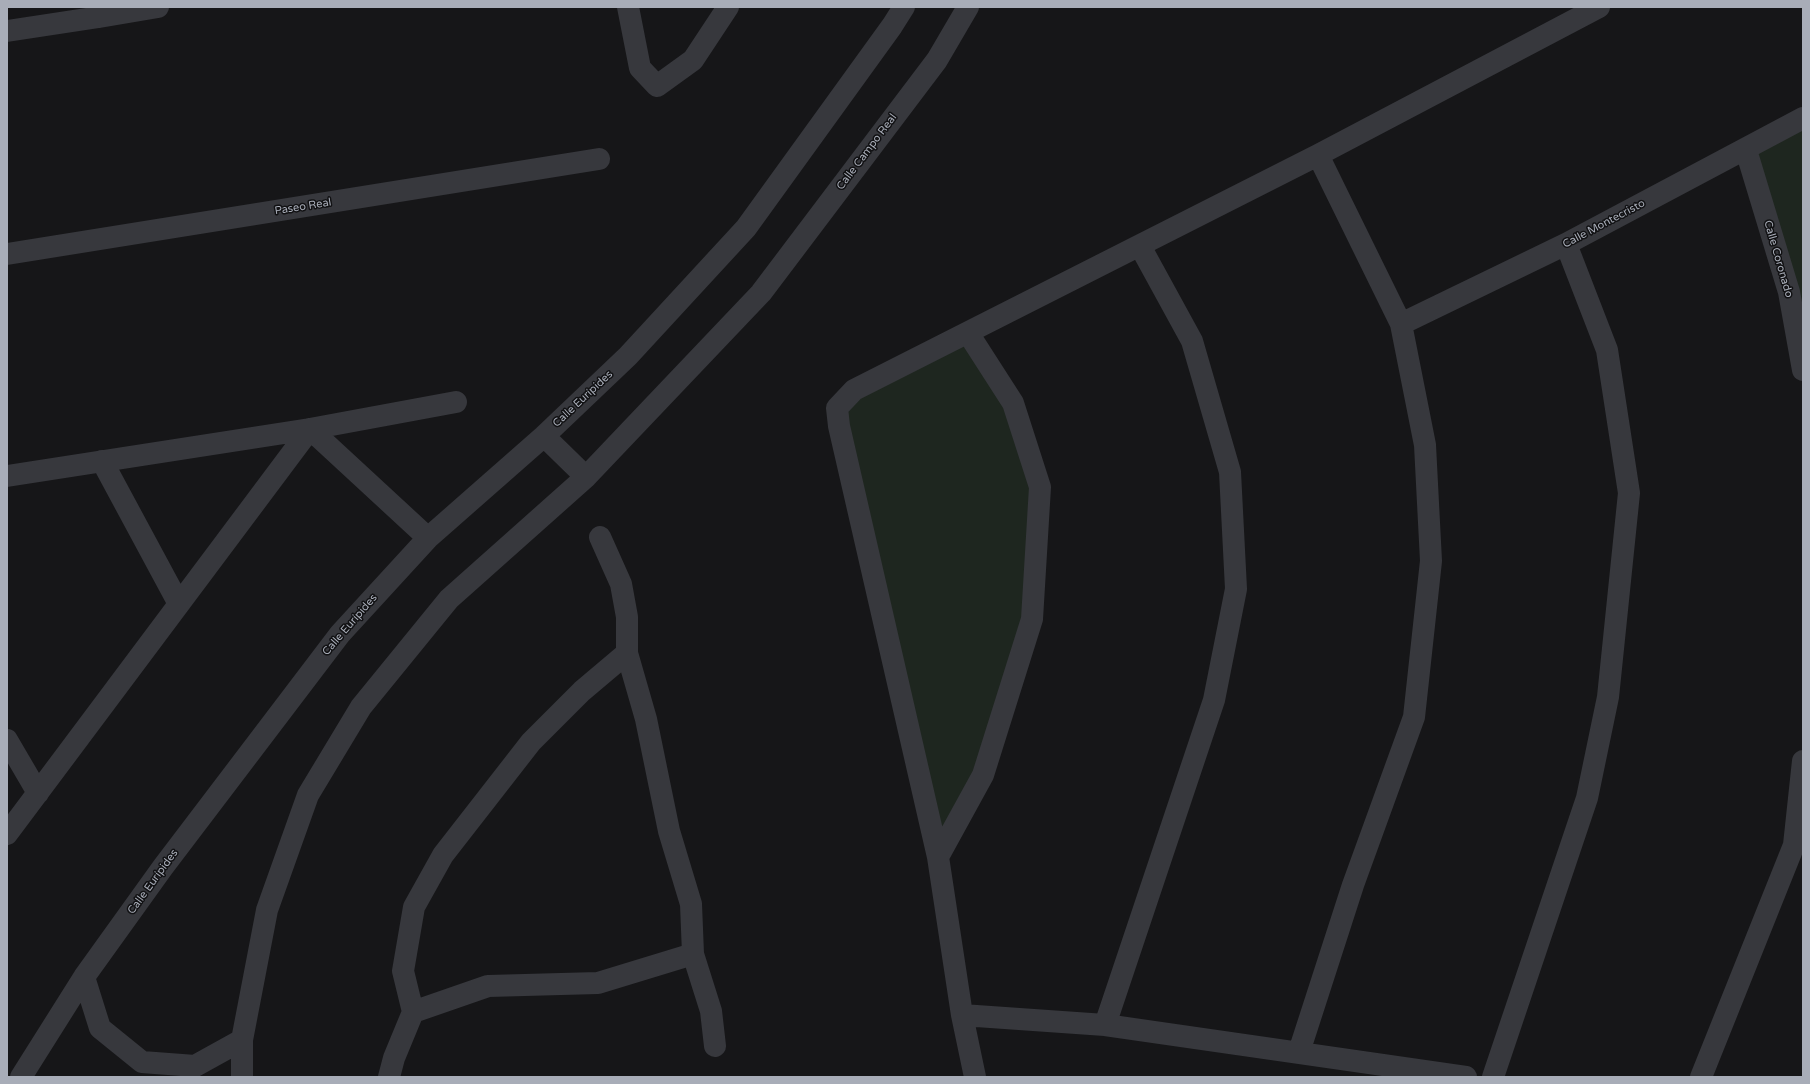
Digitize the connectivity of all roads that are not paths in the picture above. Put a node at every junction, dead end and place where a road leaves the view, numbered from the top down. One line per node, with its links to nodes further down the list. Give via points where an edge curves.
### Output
1 (158, 7): 7 (street)
2 (628, 7): 3 (street, via 640,68 657,86 693,60)
3 (728, 7)
4 (904, 7): 21 (street, Calle Eurípides, via 746,228 628,356)
5 (968, 7): 24 (street, Calle Campo Real, via 937,60 761,293)
6 (1599, 7): 11 (street)
7 (99, 12): 8 (street)
8 (7, 31)
9 (1803, 118): 10 (street, Calle Montecristo)
10 (1746, 150): 13 (street, Calle Montecristo); 18 (street, Calle Coronado, via 1788,292)
11 (1318, 155): 14 (street); 16 (street)
12 (599, 159): 15 (street, Paseo Real)
13 (1566, 244): 16 (street, Calle Montecristo); 48 (street, via 1606,350 1629,493 1608,697 1587,798)
14 (1140, 246): 17 (street); 39 (street, via 1192,341 1230,472 1236,589 1214,700)
15 (7, 254)
16 (1401, 324): 42 (street, via 1425,445 1431,561 1414,717 1353,885)
17 (968, 333): 34 (street, via 1013,403 1040,487 1040,495 1032,620 983,775); 34 (street, via 854,390 837,408)
18 (1803, 370)
19 (456, 402): 20 (street)
20 (310, 429): 22 (street); 26 (street); 27 (street)
21 (544, 436): 24 (street); 26 (street, Calle Eurípides)
22 (102, 461): 23 (street); 27 (street)
23 (7, 476)
24 (586, 477): 40 (street, via 449,600 361,707 308,795 267,910)
25 (600, 537): 28 (street, via 621,584 627,617)
26 (428, 538): 36 (street, Calle Eurípides, via 340,634 163,867)
27 (179, 604): 31 (street)
28 (627, 653): 35 (street, via 646,719 669,831 692,904); 37 (street, via 582,691 531,742 443,855 414,907 403,971)
29 (7, 740): 31 (street)
30 (1803, 761): 33 (street)
31 (38, 793): 32 (street)
32 (7, 834)
33 (1798, 838): 49 (street)
34 (938, 857): 38 (street)
35 (693, 954): 37 (street, via 598,983 488,986); 41 (street, via 710,1012)
36 (84, 978): 40 (street, via 100,1028 142,1062 195,1066); 43 (street, Calle Eurípides)
37 (413, 1012): 45 (street)
38 (962, 1015): 39 (street); 46 (street)
39 (1105, 1025): 42 (street)
40 (242, 1040): 44 (street)
41 (715, 1046)
42 (1299, 1052): 47 (street)
43 (20, 1077)
44 (242, 1077)
45 (389, 1077)
46 (975, 1077)
47 (1466, 1077)
48 (1493, 1077)
49 (1701, 1077)

